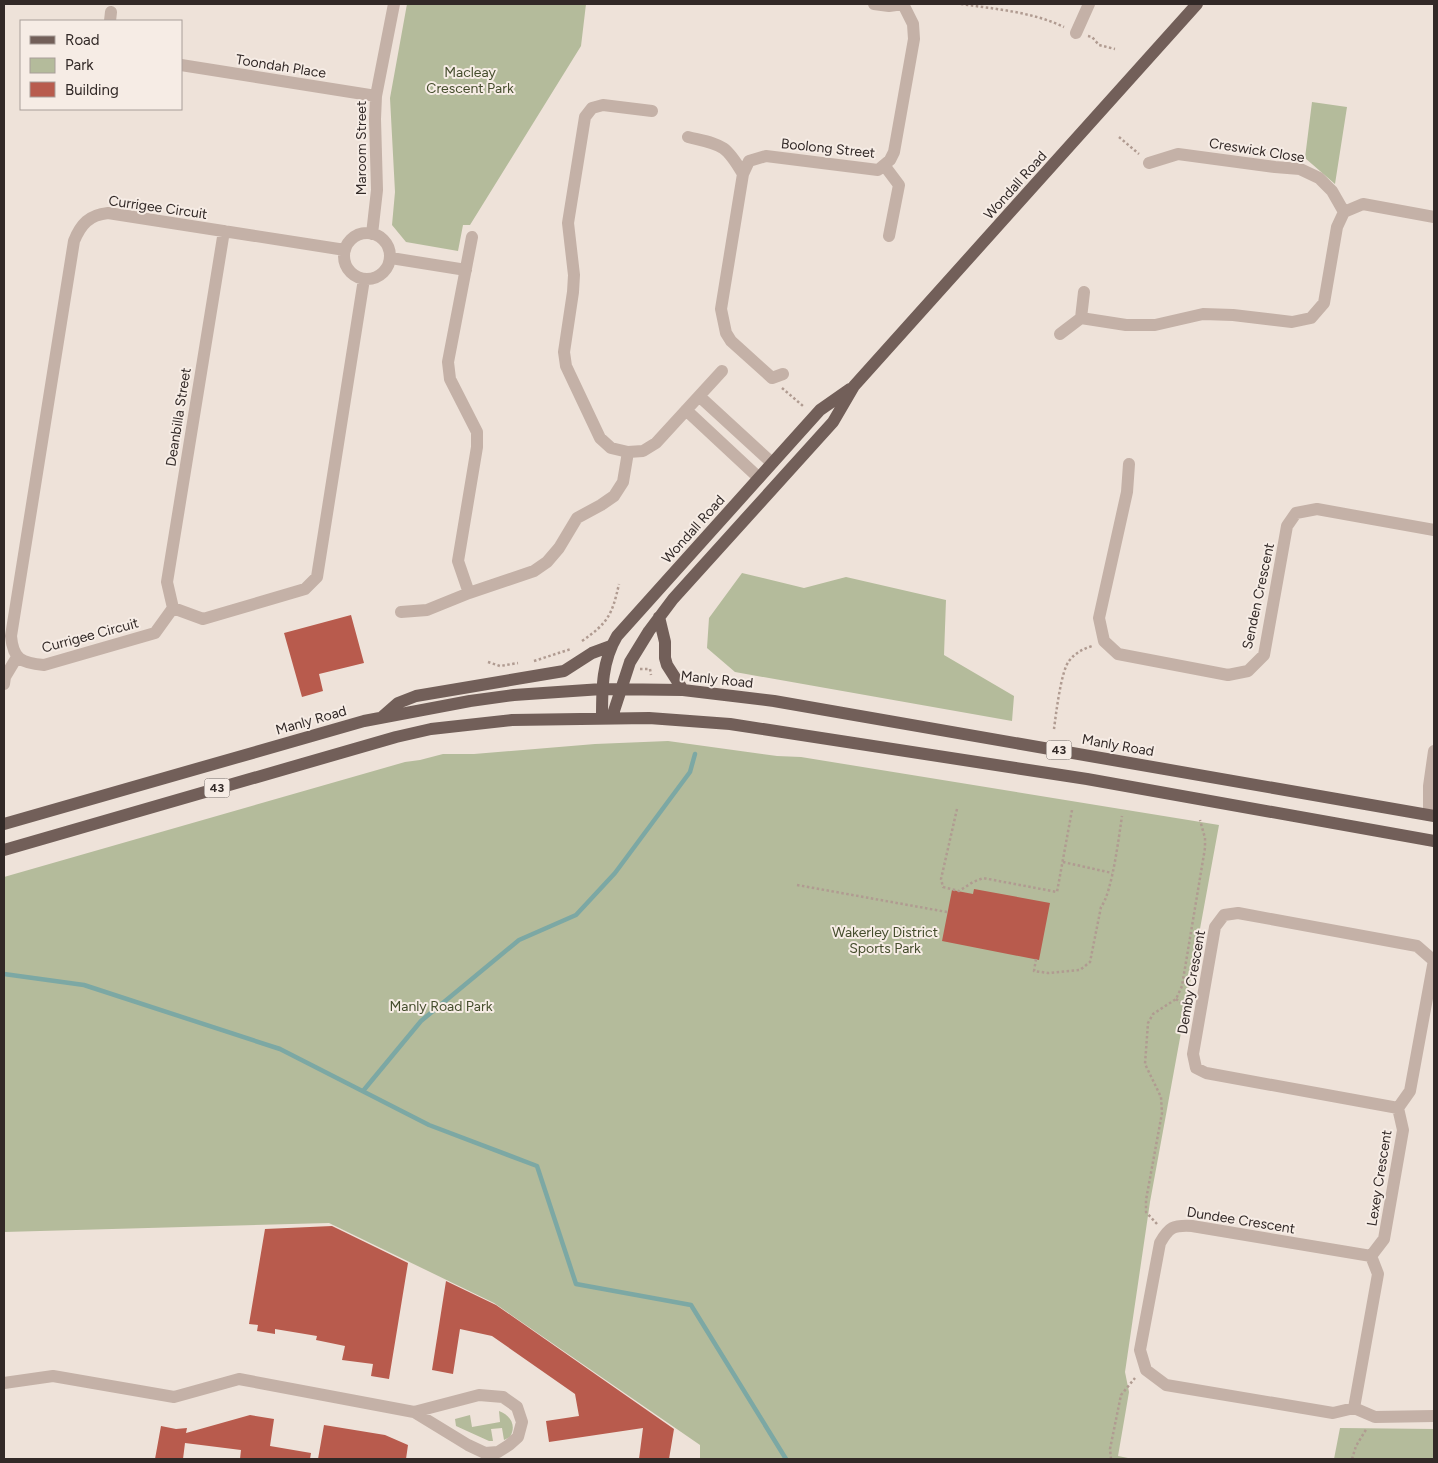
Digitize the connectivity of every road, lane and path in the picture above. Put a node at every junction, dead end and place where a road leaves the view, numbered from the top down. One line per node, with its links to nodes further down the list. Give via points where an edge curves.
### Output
1 (394, 4): 10 (street, Maroom Street)
2 (874, 4): 3 (street)
3 (903, 4): 15 (street, Boolong Street, via 913,24 914,39 894,152)
4 (961, 4): 7 (path, via 1051,21)
5 (1089, 4): 7 (street)
6 (1197, 4): 32 (main road, Wondall Road)
7 (1076, 33): 8 (path)
8 (1115, 49)
9 (182, 65): 10 (street, Toondah Place)
10 (376, 96): 20 (street, Maroom Street, via 377,190)
11 (652, 111): 36 (street, via 602,105 592,108 585,117 568,223 574,275 564,352 566,366 600,438 610,448)
12 (688, 137): 16 (street, via 720,145 732,155)
13 (1119, 137): 14 (path)
14 (1149, 164): 17 (street, Creswick Close, via 1178,154 1300,169 1319,178 1332,191)
15 (884, 165): 16 (street, Boolong Street, via 878,170 766,156 749,161); 21 (street, via 903,186)
16 (743, 174): 31 (street, via 721,308 731,341)
17 (1344, 212): 18 (street, via 1363,204); 28 (street, via 1336,227 1324,303 1310,318 1292,322 1233,314 1203,314 1155,325 1126,325)
18 (1434, 217)
19 (224, 231): 23 (street, Currigee Circuit); 43 (street, Deanbilla Street, via 167,582); 50 (street, Currigee Circuit, via 108,213 96,214 78,230 11,636 12,649)
20 (372, 234): 23 (street, via 355,236); 24 (street, via 384,240)
21 (889, 236)
22 (472, 237): 25 (street)
23 (345, 250): 26 (street, via 347,268 356,277)
24 (391, 258): 25 (street); 26 (street, via 382,274)
25 (466, 270): 42 (street, via 448,362 450,379 477,432 458,561)
26 (364, 279): 43 (street, via 317,577 305,589 203,619)
27 (1084, 292): 28 (street)
28 (1081, 318): 29 (street)
29 (1060, 334)
30 (722, 371): 33 (street)
31 (777, 376): 34 (path)
32 (854, 386): 37 (main road, Wondall Road, via 820,410); 45 (main road, Wondall Road, via 833,422)
33 (699, 396): 35 (street); 37 (street)
34 (803, 406)
35 (686, 410): 36 (street, via 656,443 642,451); 39 (street)
36 (628, 452): 42 (street, via 623,482 614,496 576,518 547,562 534,571)
37 (772, 463): 39 (main road, Wondall Road)
38 (1129, 464): 46 (street, via 1127,492 1099,618)
39 (759, 478): 48 (main road, Wondall Road, via 624,626)
40 (1434, 530): 46 (street, Senden Crescent, via 1317,509 1296,513 1287,526 1264,655 1248,671 1228,675 1118,654)
41 (618, 584): 47 (path, via 607,620)
42 (469, 593): 44 (street, via 427,610)
43 (173, 608): 50 (street, Currigee Circuit, via 155,632 44,665 30,664)
44 (401, 612)
45 (659, 617): 58 (main road, Wondall Road, via 637,649); 59 (main road, via 666,642 667,665)
46 (1104, 640): 62 (path, via 1079,651 1068,662)
47 (582, 641)
48 (611, 646): 57 (main road, Wondall Road); 60 (main road, via 592,653 564,671 416,696 398,703)
49 (574, 647): 53 (path)
50 (17, 657): 56 (street)
51 (488, 662): 52 (path, via 500,666)
52 (525, 662)
53 (533, 662)
54 (640, 669): 55 (path, via 650,669)
55 (651, 675)
56 (4, 684)
57 (602, 689): 58 (main road, Manly Road / 43); 60 (main road, Manly Road / 43, via 514,695); 61 (main road, Wondall Road)
58 (620, 689): 59 (main road, Manly Road / 43); 61 (main road, Wondall Road)
59 (683, 690): 67 (main road, Manly Road / 43, via 774,701)
60 (382, 717): 69 (main road, Manly Road / 43)
61 (607, 717): 70 (main road, 43, via 692,720 776,730 1087,779); 71 (main road, 43, via 512,720 404,735)
62 (1054, 729)
63 (1434, 752): 67 (street, via 1429,786)
64 (957, 808): 72 (path, via 941,879 943,887 959,891 983,878 1057,892)
65 (1072, 810): 72 (path)
66 (1122, 816): 73 (path)
67 (1432, 816)
68 (1200, 820): 79 (path, via 1205,848 1182,986 1176,999 1153,1014 1148,1023 1145,1064 1161,1097 1162,1113 1146,1212)
69 (4, 824)
70 (1434, 841)
71 (4, 850)
72 (1063, 862): 73 (path)
73 (1112, 872): 76 (path, via 1090,962 1080,970 1048,973 1034,971)
74 (798, 884): 75 (path)
75 (947, 912)
76 (1036, 959)
77 (1434, 960): 78 (street, via 1410,1091); 78 (street, Demby Crescent, via 1418,946 1238,913 1224,915 1215,927 1193,1054 1196,1068 1206,1073)
78 (1398, 1108): 80 (street, Lexey Crescent, via 1403,1130 1384,1239)
79 (1166, 1232): 80 (street, Dundee Crescent, via 1177,1226 1192,1226); 81 (street, via 1160,1243 1140,1350)
80 (1370, 1256): 83 (street, via 1378,1274)
81 (1146, 1370): 83 (street, via 1166,1385 1333,1413); 87 (path, via 1133,1379 1121,1395 1110,1449)
82 (4, 1383): 84 (street, via 53,1376 174,1397 239,1379)
83 (1354, 1408): 85 (street, via 1375,1417)
84 (414, 1412): 84 (street, via 479,1395 503,1397 516,1407 522,1422 518,1437 509,1445 498,1452 485,1453)
85 (1434, 1416)
86 (1370, 1424): 88 (path)
87 (1111, 1459)
88 (1352, 1459)

